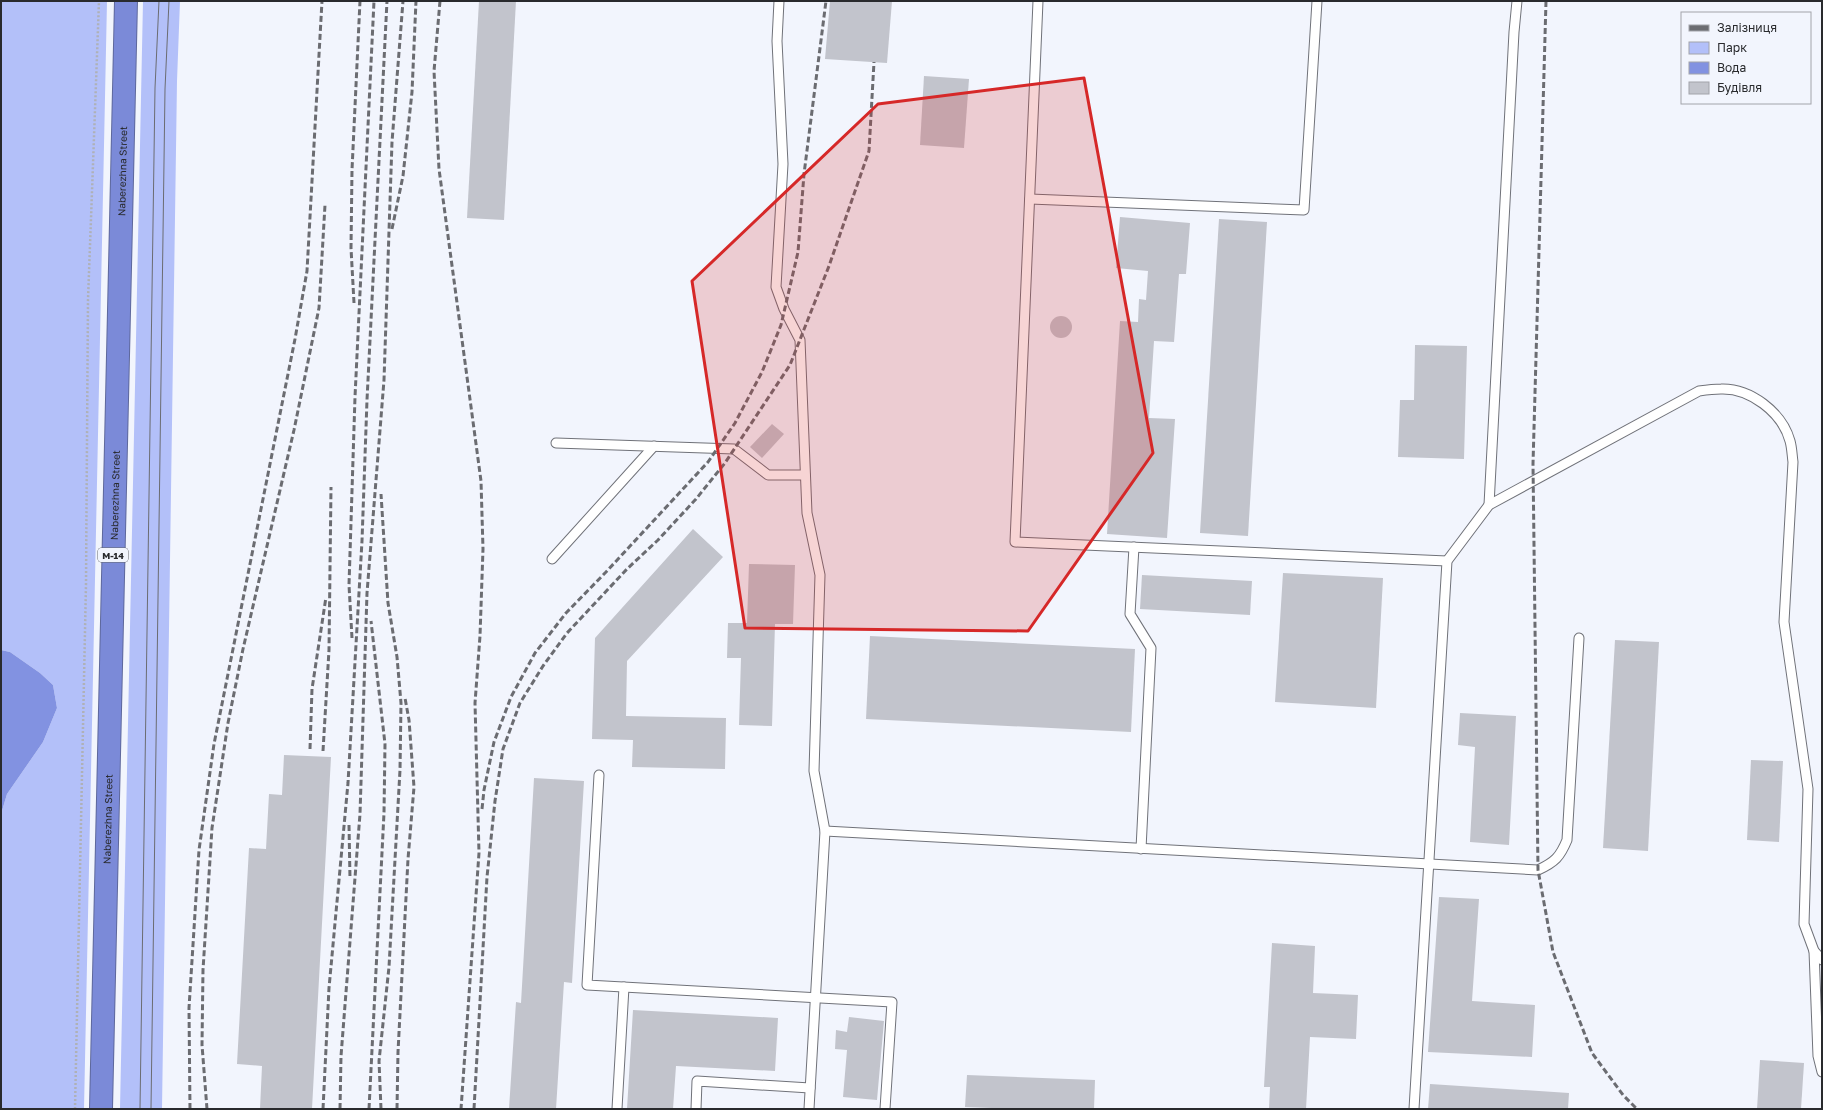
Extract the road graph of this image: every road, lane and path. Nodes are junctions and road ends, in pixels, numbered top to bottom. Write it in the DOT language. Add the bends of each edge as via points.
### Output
graph roads {
  1 [pos="100,1"];
  2 [pos="126,1"];
  3 [pos="779,1"];
  4 [pos="1038,1"];
  5 [pos="1317,1"];
  6 [pos="1518,1"];
  7 [pos="1030,199"];
  8 [pos="556,443"];
  9 [pos="654,446"];
  10 [pos="805,475"];
  11 [pos="1489,506"];
  12 [pos="1134,547"];
  13 [pos="552,559"];
  14 [pos="1447,561"];
  15 [pos="1579,638"];
  16 [pos="599,775"];
  17 [pos="825,831"];
  18 [pos="1141,849"];
  19 [pos="1429,865"];
  20 [pos="1814,951"];
  21 [pos="1822,960"];
  22 [pos="624,987"];
  23 [pos="815,998"];
  24 [pos="1822,1072"];
  25 [pos="810,1088"];
  26 [pos="75,1109"];
  27 [pos="101,1109"];
  28 [pos="617,1109"];
  29 [pos="696,1109"];
  30 [pos="809,1109"];
  31 [pos="885,1109"];
  32 [pos="1414,1109"];
  1 -- 26 [label="path" via="88,300 86,584"];
  2 -- 27 [label="highway, Naberezhna Street / М-14"];
  3 -- 10 [label="lane" via="777,41 783,164 776,287 800,340"];
  4 -- 7 [label="lane"];
  5 -- 7 [label="lane" via="1304,210"];
  6 -- 11 [label="lane" via="1514,32"];
  7 -- 12 [label="lane" via="1015,542"];
  8 -- 9 [label="lane"];
  9 -- 10 [label="lane" via="734,449 768,475"];
  9 -- 13 [label="lane"];
  10 -- 17 [label="lane" via="806,513 820,575 814,771"];
  11 -- 14 [label="lane"];
  11 -- 20 [label="lane" via="1700,391 1722,388 1744,393 1764,403 1780,420 1790,440 1793,462 1784,622 1808,789 1804,924"];
  12 -- 14 [label="lane"];
  12 -- 18 [label="lane" via="1130,614 1151,648"];
  14 -- 19 [label="lane"];
  15 -- 19 [label="lane" via="1567,840 1562,854 1551,864 1538,870"];
  16 -- 22 [label="lane" via="587,985"];
  17 -- 18 [label="lane"];
  17 -- 23 [label="lane"];
  18 -- 19 [label="lane"];
  19 -- 32 [label="lane"];
  20 -- 21 [label="lane"];
  20 -- 24 [label="lane" via="1818,1056"];
  22 -- 23 [label="lane"];
  22 -- 28 [label="lane"];
  23 -- 25 [label="lane"];
  23 -- 31 [label="lane" via="892,1002"];
  25 -- 29 [label="lane" via="697,1081"];
  25 -- 30 [label="lane"];
}
